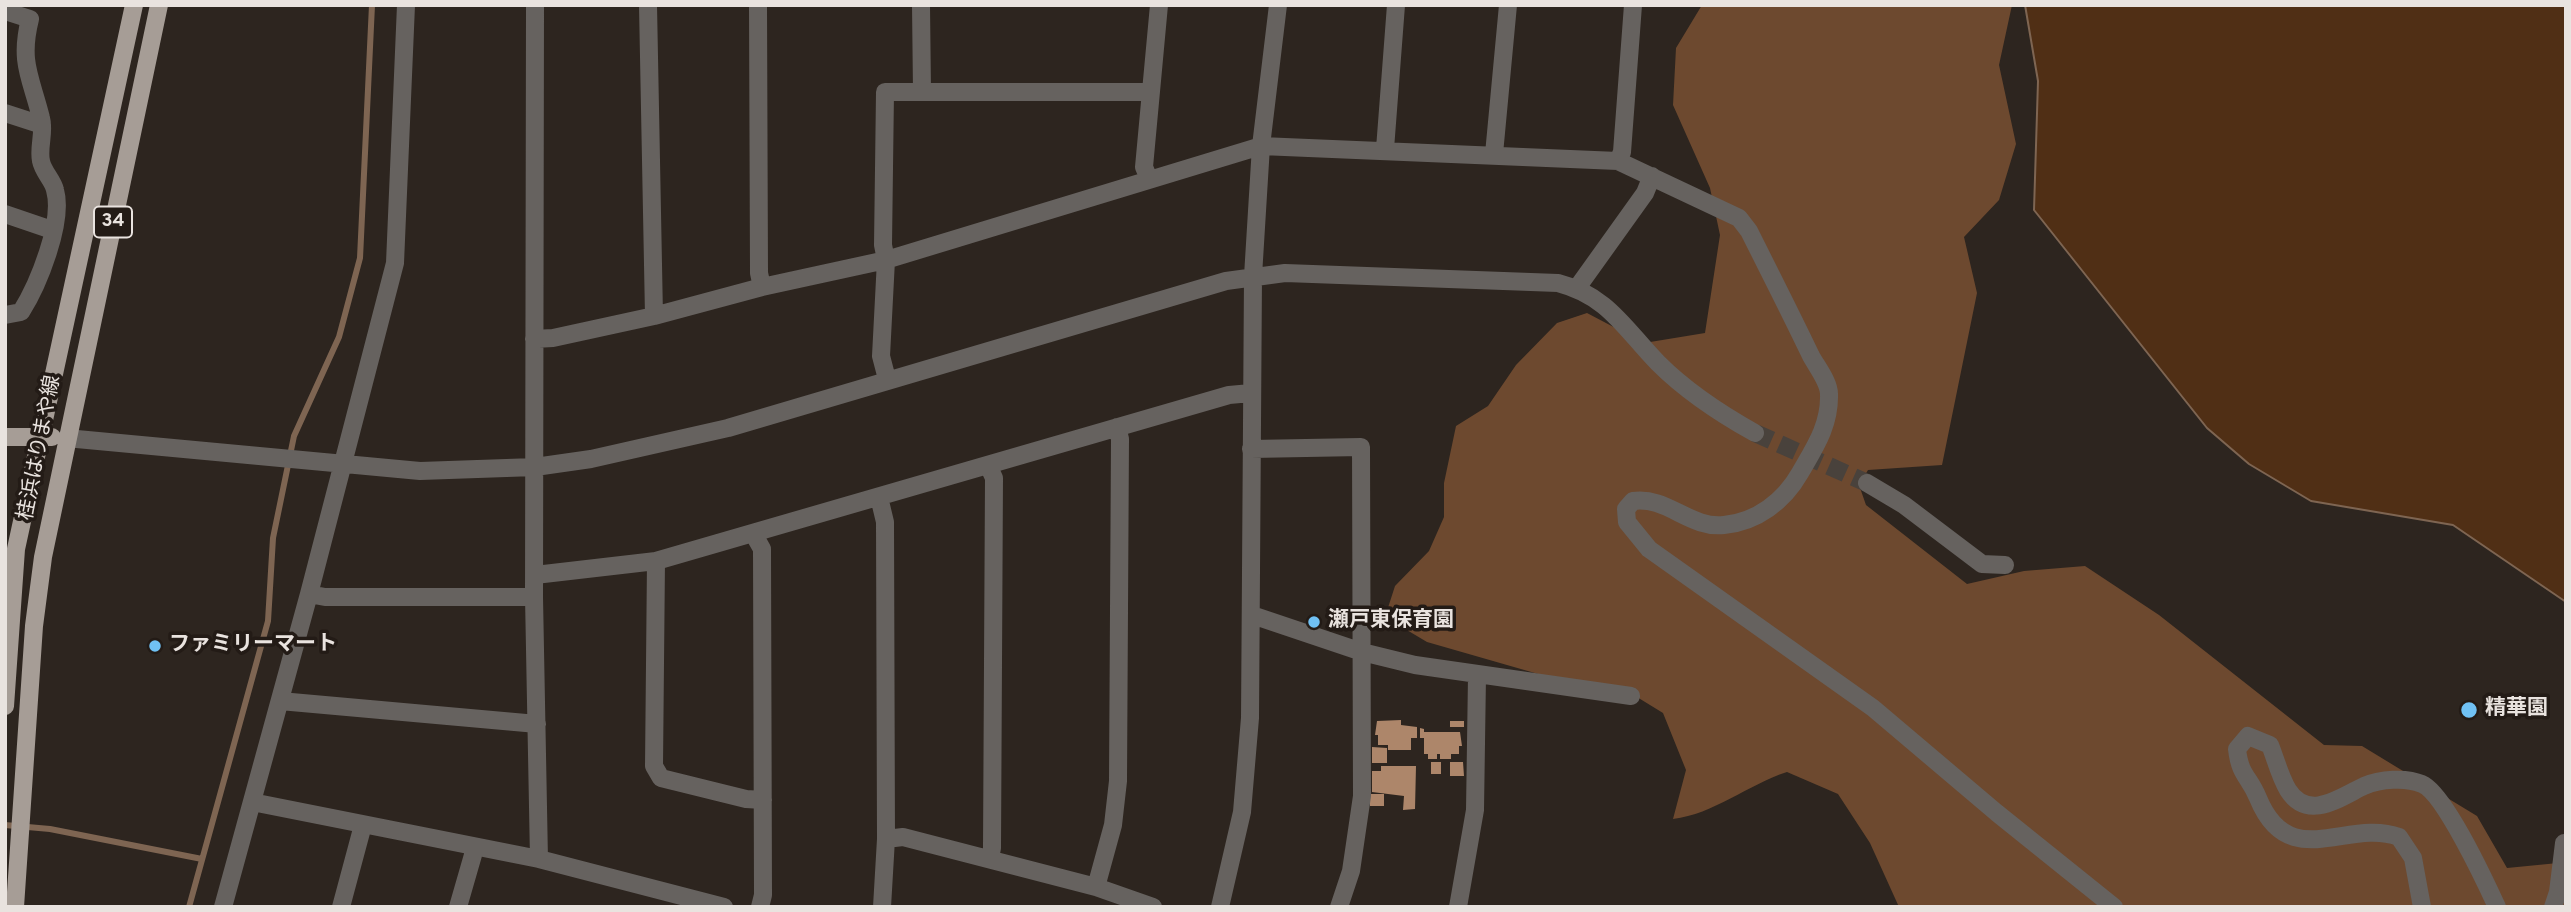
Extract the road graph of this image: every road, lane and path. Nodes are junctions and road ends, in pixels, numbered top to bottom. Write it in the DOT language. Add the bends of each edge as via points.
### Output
graph roads {
  1 [pos="134,5"];
  2 [pos="159,5"];
  3 [pos="406,5"];
  4 [pos="535,5"];
  5 [pos="648,5"];
  6 [pos="758,5"];
  7 [pos="921,5"];
  8 [pos="1159,5"];
  9 [pos="1278,5"];
  10 [pos="1396,5"];
  11 [pos="1508,5"];
  12 [pos="1633,5"];
  13 [pos="5,11"];
  14 [pos="922,92"];
  15 [pos="1151,92"];
  16 [pos="5,113"];
  17 [pos="43,125"];
  18 [pos="1261,146"];
  19 [pos="1385,149"];
  20 [pos="1494,154"];
  21 [pos="1618,161"];
  22 [pos="1652,176"];
  23 [pos="1149,179"];
  24 [pos="5,214"];
  25 [pos="52,230"];
  26 [pos="886,260"];
  27 [pos="1253,276"];
  28 [pos="762,287"];
  29 [pos="1577,288"];
  30 [pos="5,315"];
  31 [pos="654,316"];
  32 [pos="534,338"];
  33 [pos="887,379"];
  34 [pos="1251,393"];
  35 [pos="1117,427"];
  36 [pos="1755,433"];
  37 [pos="5,437"];
  38 [pos="41,437"];
  39 [pos="66,438"];
  40 [pos="1251,449"];
  41 [pos="342,465"];
  42 [pos="988,465"];
  43 [pos="535,467"];
  44 [pos="1867,483"];
  45 [pos="879,497"];
  46 [pos="754,533"];
  47 [pos="656,561"];
  48 [pos="2005,565"];
  49 [pos="535,575"];
  50 [pos="309,594"];
  51 [pos="534,597"];
  52 [pos="1252,615"];
  53 [pos="1362,652"];
  54 [pos="1477,676"];
  55 [pos="1632,696"];
  56 [pos="280,701"];
  57 [pos="5,706"];
  58 [pos="537,724"];
  59 [pos="763,800"];
  60 [pos="252,802"];
  61 [pos="363,825"];
  62 [pos="886,839"];
  63 [pos="2564,842"];
  64 [pos="475,848"];
  65 [pos="539,859"];
  66 [pos="989,859"];
  67 [pos="1096,887"];
  68 [pos="16,906"];
  69 [pos="223,907"];
  70 [pos="341,907"];
  71 [pos="458,907"];
  72 [pos="724,907"];
  73 [pos="760,907"];
  74 [pos="882,907"];
  75 [pos="1153,907"];
  76 [pos="1220,907"];
  77 [pos="1339,907"];
  78 [pos="1458,907"];
  79 [pos="2115,907"];
  80 [pos="2422,907"];
  81 [pos="2497,907"];
  82 [pos="2553,907"];
  1 -- 38 [label="main road, 桂浜はりまや線 / 34"];
  2 -- 39 [label="main road, 桂浜はりまや線 / 34"];
  3 -- 41 [label="street" via="395,263"];
  4 -- 32 [label="street"];
  5 -- 31 [label="street"];
  6 -- 28 [label="street"];
  7 -- 14 [label="street"];
  8 -- 15 [label="street"];
  9 -- 18 [label="street"];
  10 -- 19 [label="street"];
  11 -- 20 [label="street"];
  12 -- 21 [label="street"];
  13 -- 17 [label="street" via="30,19 23,46"];
  14 -- 15 [label="street"];
  14 -- 26 [label="street" via="885,92"];
  15 -- 23 [label="street" via="1144,167"];
  16 -- 17 [label="street"];
  17 -- 25 [label="street" via="41,161 55,190"];
  18 -- 19 [label="street"];
  18 -- 23 [label="street"];
  18 -- 27 [label="street"];
  19 -- 20 [label="street"];
  20 -- 21 [label="street"];
  21 -- 22 [label="street"];
  22 -- 29 [label="street" via="1645,193"];
  22 -- 79 [label="street" via="1739,218 1829,391 1826,427 1788,494 1768,509 1722,526 1701,524 1657,502 1642,500 1633,501 1626,509 1627,522 1650,550 1873,708"];
  23 -- 26 [label="street"];
  24 -- 25 [label="street"];
  25 -- 30 [label="street" via="37,286 21,312"];
  26 -- 28 [label="street"];
  26 -- 33 [label="street" via="881,356"];
  27 -- 29 [label="street" via="1284,273 1558,283"];
  27 -- 33 [label="street"];
  27 -- 34 [label="street"];
  28 -- 31 [label="street"];
  29 -- 36 [label="street" via="1609,307 1658,363 1705,405"];
  31 -- 32 [label="street" via="554,338"];
  32 -- 43 [label="street"];
  33 -- 43 [label="street" via="728,428"];
  34 -- 35 [label="street"];
  34 -- 40 [label="street"];
  35 -- 42 [label="street"];
  35 -- 67 [label="street" via="1121,439 1118,781 1113,825"];
  37 -- 38 [label="main road"];
  38 -- 39 [label="main road"];
  38 -- 57 [label="main road, 桂浜はりまや線 / 34" via="16,550"];
  39 -- 41 [label="street"];
  39 -- 68 [label="main road, 桂浜はりまや線 / 34" via="34,626"];
  40 -- 52 [label="street"];
  40 -- 53 [label="street" via="1361,447"];
  41 -- 43 [label="street" via="420,471"];
  41 -- 50 [label="street"];
  42 -- 45 [label="street"];
  42 -- 66 [label="street" via="994,478"];
  43 -- 49 [label="street"];
  44 -- 48 [label="street" via="1982,564"];
  45 -- 46 [label="street"];
  45 -- 62 [label="street" via="885,522"];
  46 -- 47 [label="street"];
  46 -- 59 [label="street" via="762,550"];
  47 -- 49 [label="street"];
  47 -- 59 [label="street" via="654,766 662,778"];
  49 -- 51 [label="street"];
  50 -- 51 [label="street"];
  50 -- 56 [label="street"];
  51 -- 58 [label="street"];
  52 -- 53 [label="street"];
  52 -- 76 [label="street" via="1242,811"];
  53 -- 54 [label="street"];
  53 -- 77 [label="street" via="1362,796 1351,871"];
  54 -- 55 [label="street"];
  54 -- 78 [label="street" via="1475,810"];
  56 -- 58 [label="street"];
  56 -- 60 [label="street"];
  58 -- 65 [label="street"];
  59 -- 73 [label="street"];
  60 -- 61 [label="street"];
  60 -- 69 [label="street"];
  61 -- 64 [label="street"];
  61 -- 70 [label="street"];
  62 -- 66 [label="street" via="903,836"];
  62 -- 74 [label="street"];
  63 -- 82 [label="street"];
  64 -- 65 [label="street"];
  64 -- 71 [label="street"];
  65 -- 72 [label="street"];
  66 -- 67 [label="street"];
  67 -- 75 [label="street"];
  80 -- 81 [label="street" via="2413,858 2399,837 2380,832 2305,840 2286,833 2269,819 2239,769 2237,749 2248,736 2270,745 2288,791 2306,804 2329,804 2381,782 2424,784 2444,808"];
}
